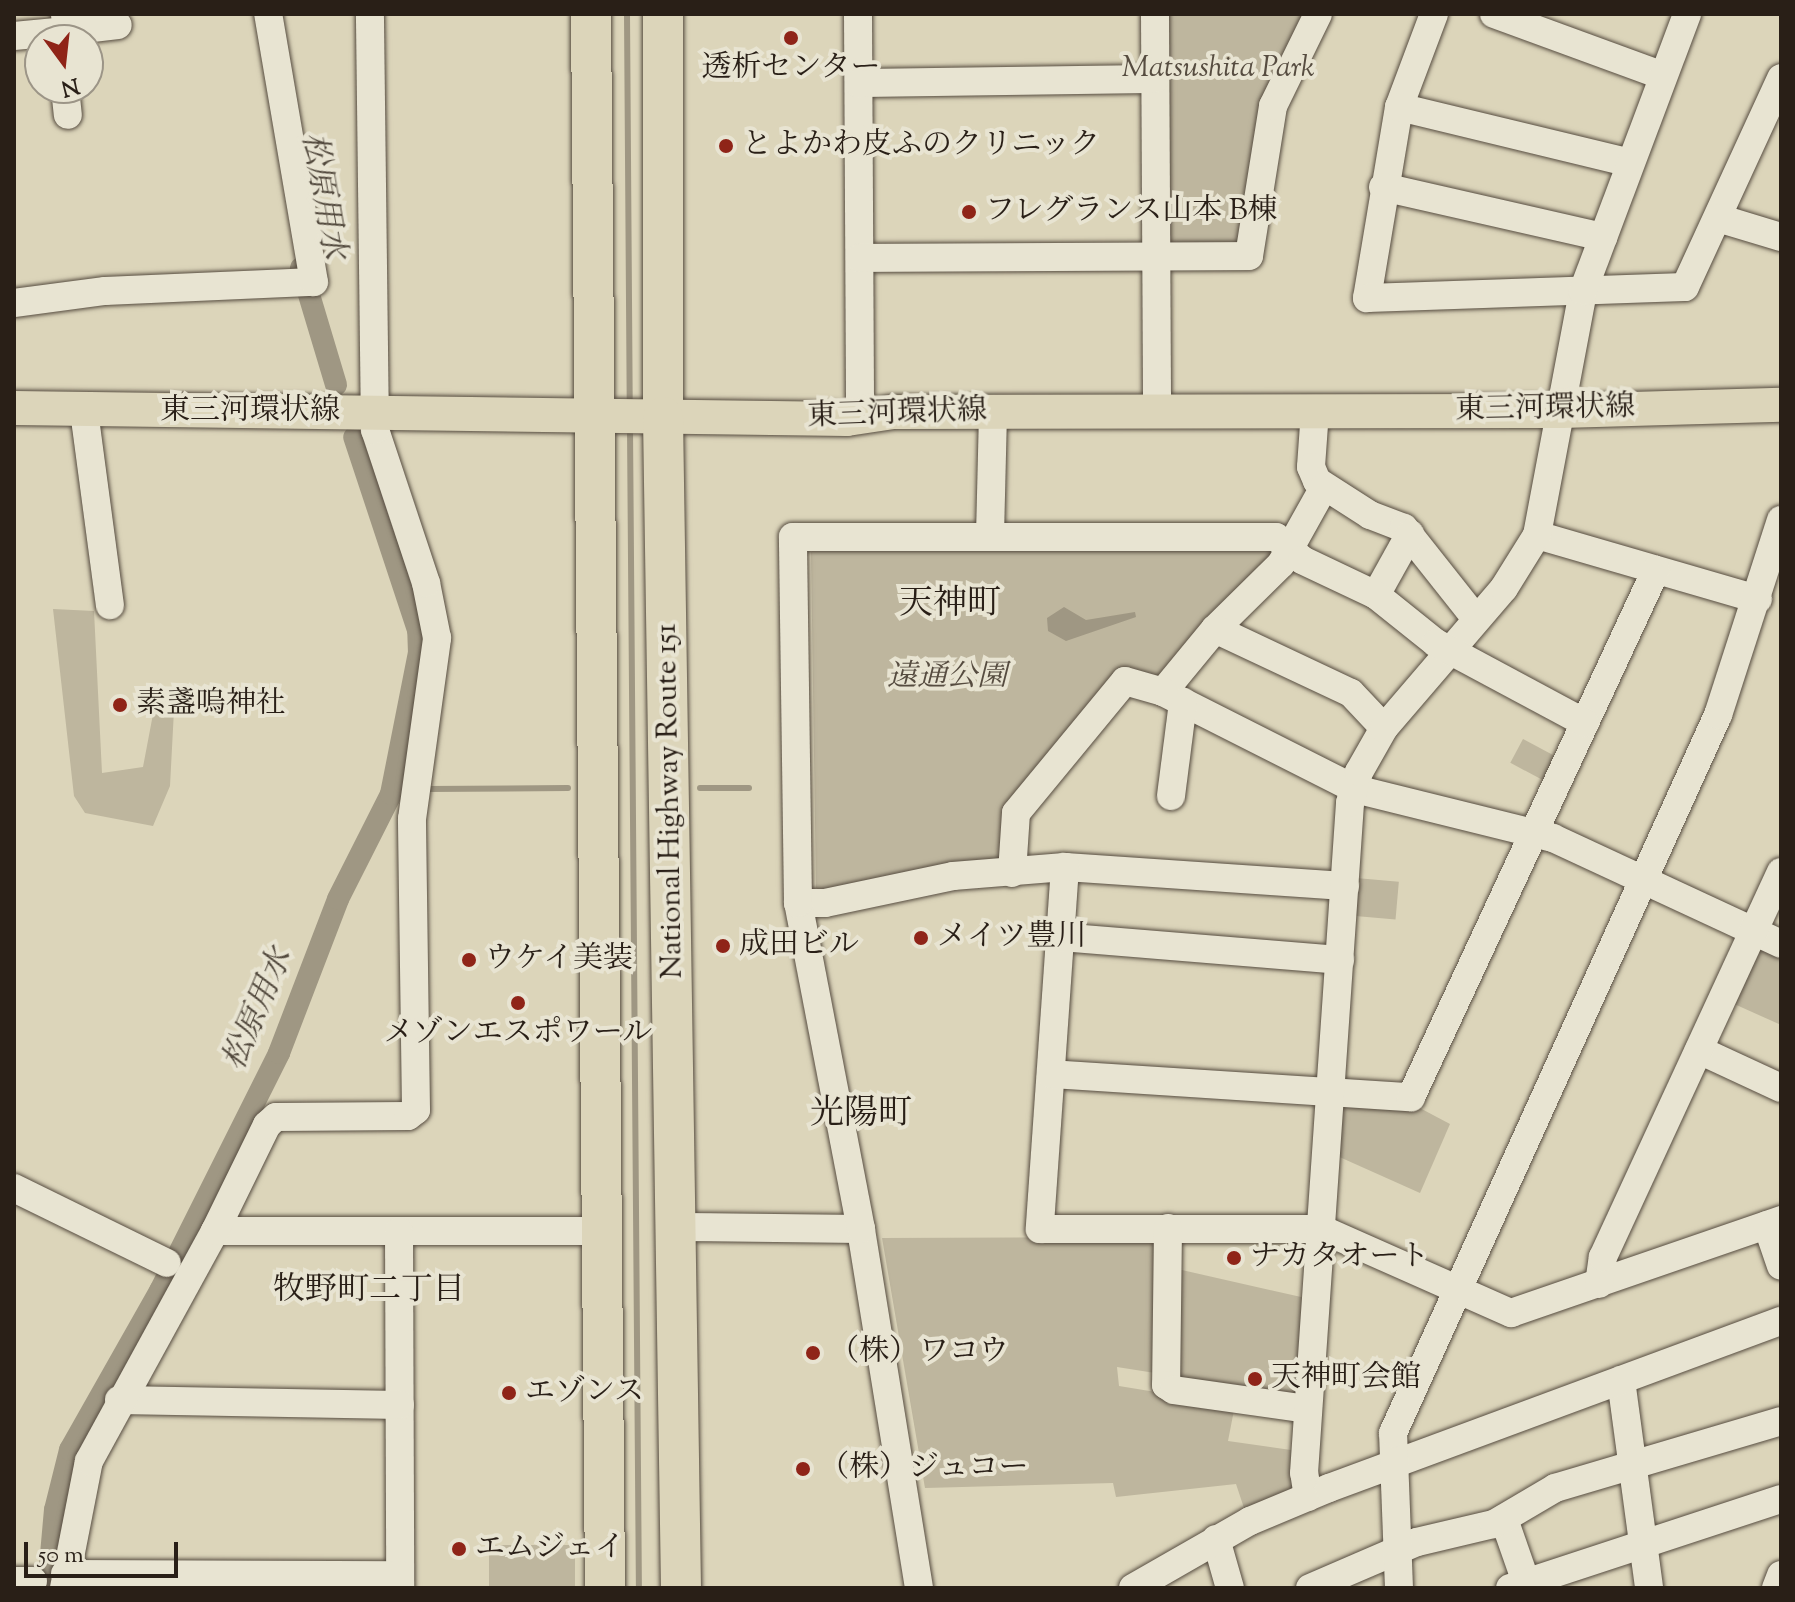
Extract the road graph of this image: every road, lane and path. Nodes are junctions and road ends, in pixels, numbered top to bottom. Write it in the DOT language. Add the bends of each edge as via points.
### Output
graph roads {
  1 [pos="268,14"];
  2 [pos="370,14"];
  3 [pos="591,14"];
  4 [pos="663,14"];
  5 [pos="858,14"];
  6 [pos="1155,14"];
  7 [pos="1318,14"];
  8 [pos="1434,14"];
  9 [pos="1494,14"];
  10 [pos="1687,14"];
  11 [pos="118,25"];
  12 [pos="104,26"];
  13 [pos="1663,76"];
  14 [pos="1781,78"];
  15 [pos="1154,79"];
  16 [pos="859,83"];
  17 [pos="1399,107"];
  18 [pos="1630,163"];
  19 [pos="1383,187"];
  20 [pos="1718,218"];
  21 [pos="1603,237"];
  22 [pos="1781,237"];
  23 [pos="1157,257"];
  24 [pos="860,258"];
  25 [pos="1583,291"];
  26 [pos="14,303"];
  27 [pos="1781,405"];
  28 [pos="14,408"];
  29 [pos="1157,410"];
  30 [pos="84,411"];
  31 [pos="993,411"];
  32 [pos="1315,411"];
  33 [pos="1561,411"];
  34 [pos="373,413"];
  35 [pos="860,415"];
  36 [pos="629,416"];
  37 [pos="1324,487"];
  38 [pos="1781,520"];
  39 [pos="1410,534"];
  40 [pos="1537,535"];
  41 [pos="990,536"];
  42 [pos="1287,548"];
  43 [pos="1656,570"];
  44 [pos="1376,595"];
  45 [pos="1758,599"];
  46 [pos="110,605"];
  47 [pos="1476,619"];
  48 [pos="1215,629"];
  49 [pos="1453,651"];
  50 [pos="1173,697"];
  51 [pos="1585,723"];
  52 [pos="1384,728"];
  53 [pos="1355,789"];
  54 [pos="1171,796"];
  55 [pos="1535,832"];
  56 [pos="1065,867"];
  57 [pos="1781,872"];
  58 [pos="1012,873"];
  59 [pos="1646,881"];
  60 [pos="1345,886"];
  61 [pos="798,903"];
  62 [pos="1754,931"];
  63 [pos="1060,937"];
  64 [pos="1781,944"];
  65 [pos="1340,960"];
  66 [pos="1699,1050"];
  67 [pos="1051,1074"];
  68 [pos="1781,1088"];
  69 [pos="1329,1093"];
  70 [pos="14,1188"];
  71 [pos="1774,1222"];
  72 [pos="678,1227"];
  73 [pos="1168,1228"];
  74 [pos="861,1229"];
  75 [pos="1321,1229"];
  76 [pos="215,1231"];
  77 [pos="399,1231"];
  78 [pos="604,1231"];
  79 [pos="1781,1266"];
  80 [pos="179,1271"];
  81 [pos="1599,1284"];
  82 [pos="1457,1291"];
  83 [pos="1781,1321"];
  84 [pos="1621,1380"];
  85 [pos="119,1400"];
  86 [pos="400,1405"];
  87 [pos="1308,1409"];
  88 [pos="1781,1421"];
  89 [pos="1634,1464"];
  90 [pos="1391,1466"];
  91 [pos="1308,1497"];
  92 [pos="1781,1499"];
  93 [pos="1504,1519"];
  94 [pos="1216,1539"];
  95 [pos="1644,1545"];
  96 [pos="1396,1551"];
  97 [pos="1781,1575"];
  98 [pos="254,1580"];
  99 [pos="64,1581"];
  100 [pos="400,1582"];
  101 [pos="1518,1585"];
  102 [pos="605,1588"];
  103 [pos="681,1588"];
  104 [pos="919,1588"];
  105 [pos="1133,1588"];
  106 [pos="1230,1588"];
  107 [pos="1310,1588"];
  108 [pos="1399,1588"];
  109 [pos="1649,1588"];
  110 [pos="1776,1588"];
  1 -- 26 [label="street" via="303,284 105,291"];
  2 -- 34 [label="street"];
  3 -- 36 [label="highway, National Highway Route 151"];
  4 -- 36 [label="highway, National Highway Route 151"];
  5 -- 16 [label="street"];
  6 -- 15 [label="street"];
  7 -- 23 [label="street" via="1273,106 1249,256"];
  8 -- 17 [label="street"];
  9 -- 13 [label="street"];
  10 -- 13 [label="street"];
  11 -- 12 [label="street"];
  13 -- 18 [label="street"];
  14 -- 20 [label="street"];
  15 -- 16 [label="street"];
  15 -- 23 [label="street"];
  16 -- 24 [label="street"];
  17 -- 18 [label="street"];
  17 -- 19 [label="street"];
  18 -- 21 [label="street"];
  19 -- 21 [label="street"];
  19 -- 25 [label="street" via="1367,298"];
  20 -- 22 [label="street"];
  20 -- 25 [label="street" via="1685,287"];
  21 -- 25 [label="street"];
  23 -- 24 [label="street"];
  23 -- 29 [label="street"];
  24 -- 35 [label="street"];
  25 -- 33 [label="street"];
  27 -- 33 [label="main road, 東三河環状線"];
  28 -- 30 [label="main road, 東三河環状線"];
  29 -- 31 [label="main road, 東三河環状線"];
  29 -- 32 [label="main road, 東三河環状線"];
  30 -- 34 [label="main road, 東三河環状線"];
  30 -- 46 [label="street"];
  31 -- 35 [label="main road, 東三河環状線"];
  31 -- 41 [label="street"];
  32 -- 33 [label="main road, 東三河環状線"];
  32 -- 37 [label="street" via="1311,467"];
  33 -- 40 [label="street"];
  34 -- 36 [label="main road, 東三河環状線"];
  34 -- 76 [label="street" via="377,445 426,583 437,638 412,819 416,1110 408,1116 270,1120"];
  35 -- 36 [label="main road, 東三河環状線"];
  36 -- 72 [label="highway, National Highway Route 151"];
  36 -- 78 [label="highway, National Highway Route 151"];
  37 -- 39 [label="street"];
  37 -- 42 [label="street"];
  38 -- 45 [label="street"];
  39 -- 44 [label="street"];
  39 -- 47 [label="street"];
  40 -- 43 [label="street"];
  40 -- 47 [label="street" via="1504,588"];
  41 -- 42 [label="street" via="1276,537"];
  41 -- 61 [label="street" via="793,537"];
  42 -- 44 [label="street"];
  42 -- 48 [label="street" via="1281,564"];
  43 -- 45 [label="street"];
  43 -- 51 [label="street"];
  44 -- 49 [label="street"];
  45 -- 59 [label="street" via="1718,715"];
  47 -- 49 [label="street"];
  48 -- 50 [label="street"];
  48 -- 52 [label="street" via="1351,693"];
  49 -- 51 [label="street"];
  49 -- 52 [label="street"];
  50 -- 53 [label="street"];
  50 -- 54 [label="street"];
  50 -- 58 [label="street" via="1125,681 1016,813"];
  51 -- 55 [label="street"];
  52 -- 53 [label="street"];
  53 -- 55 [label="street"];
  53 -- 60 [label="street"];
  55 -- 59 [label="street"];
  55 -- 69 [label="street" via="1411,1097"];
  56 -- 58 [label="street"];
  56 -- 60 [label="street"];
  56 -- 63 [label="street"];
  57 -- 62 [label="street"];
  58 -- 61 [label="street" via="953,876 825,903"];
  59 -- 62 [label="street"];
  59 -- 82 [label="street"];
  60 -- 65 [label="street"];
  61 -- 74 [label="street"];
  62 -- 64 [label="street"];
  62 -- 66 [label="street"];
  63 -- 65 [label="street"];
  63 -- 67 [label="street"];
  65 -- 69 [label="street"];
  66 -- 68 [label="street"];
  66 -- 81 [label="street" via="1603,1257"];
  67 -- 69 [label="street"];
  67 -- 73 [label="street" via="1040,1229"];
  69 -- 75 [label="street"];
  70 -- 80 [label="street"];
  71 -- 79 [label="street"];
  71 -- 81 [label="street"];
  72 -- 74 [label="street"];
  72 -- 103 [label="highway, National Highway Route 151"];
  73 -- 75 [label="street"];
  73 -- 87 [label="street" via="1166,1385"];
  74 -- 104 [label="street"];
  75 -- 82 [label="street"];
  75 -- 87 [label="street"];
  76 -- 77 [label="street"];
  76 -- 80 [label="street"];
  77 -- 78 [label="street"];
  77 -- 86 [label="street"];
  78 -- 102 [label="highway, National Highway Route 151"];
  80 -- 85 [label="street"];
  81 -- 82 [label="street" via="1522,1313"];
  82 -- 90 [label="street" via="1393,1433"];
  83 -- 84 [label="street"];
  84 -- 89 [label="street"];
  84 -- 90 [label="street"];
  85 -- 86 [label="street"];
  85 -- 99 [label="street" via="89,1461"];
  86 -- 100 [label="street"];
  87 -- 91 [label="street"];
  88 -- 89 [label="street"];
  89 -- 93 [label="street" via="1555,1488"];
  89 -- 95 [label="street"];
  90 -- 91 [label="street"];
  90 -- 96 [label="street"];
  91 -- 94 [label="street"];
  92 -- 95 [label="street"];
  93 -- 96 [label="street"];
  93 -- 101 [label="street"];
  94 -- 105 [label="street"];
  94 -- 106 [label="street"];
  95 -- 101 [label="street"];
  95 -- 109 [label="street"];
  96 -- 107 [label="street"];
  96 -- 108 [label="street"];
  97 -- 110 [label="street"];
  98 -- 99 [label="street"];
  98 -- 100 [label="street"];
}
